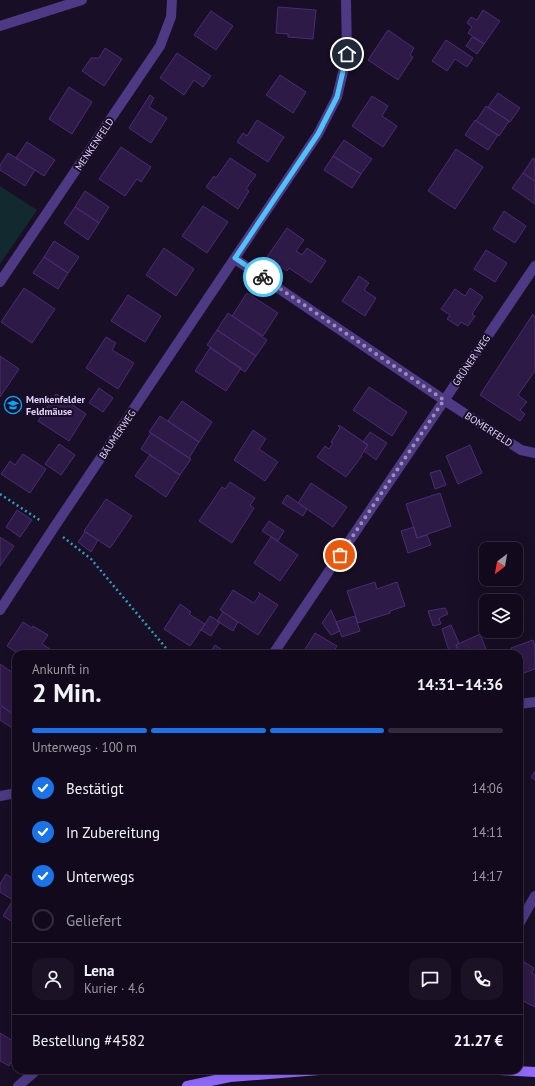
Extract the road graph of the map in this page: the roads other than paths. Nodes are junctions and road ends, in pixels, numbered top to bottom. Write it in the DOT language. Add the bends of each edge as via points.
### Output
graph roads {
  1 [pos="82,0"];
  2 [pos="172,0"];
  3 [pos="346,0"];
  4 [pos="0,26"];
  5 [pos="235,258"];
  6 [pos="535,266"];
  7 [pos="0,282"];
  8 [pos="444,400"];
  9 [pos="535,453"];
  10 [pos="0,610"];
  11 [pos="276,650"];
  12 [pos="535,702"];
  13 [pos="523,704"];
  14 [pos="12,794"];
  15 [pos="0,796"];
  16 [pos="535,896"];
  17 [pos="523,917"];
  18 [pos="523,1071"];
  19 [pos="535,1072"];
  20 [pos="32,1074"];
  21 [pos="268,1074"];
  22 [pos="18,1086"];
  23 [pos="187,1086"];
  1 -- 4 [label="street"];
  2 -- 7 [label="street, MENKENFELD" via="171,17 160,46"];
  3 -- 5 [label="street, BÄUMERWEG" via="347,54 337,97 318,134"];
  5 -- 8 [label="street"];
  5 -- 10 [label="street, BÄUMERWEG"];
  6 -- 8 [label="street, GRÜNER WEG"];
  8 -- 9 [label="street, BOMERFELD" via="522,450"];
  8 -- 11 [label="street, GRÜNER WEG"];
  12 -- 13 [label="street"];
  14 -- 15 [label="street"];
  16 -- 17 [label="street"];
  18 -- 19 [label="main road"];
  20 -- 22 [label="street"];
  21 -- 23 [label="main road" via="230,1077"];
}
